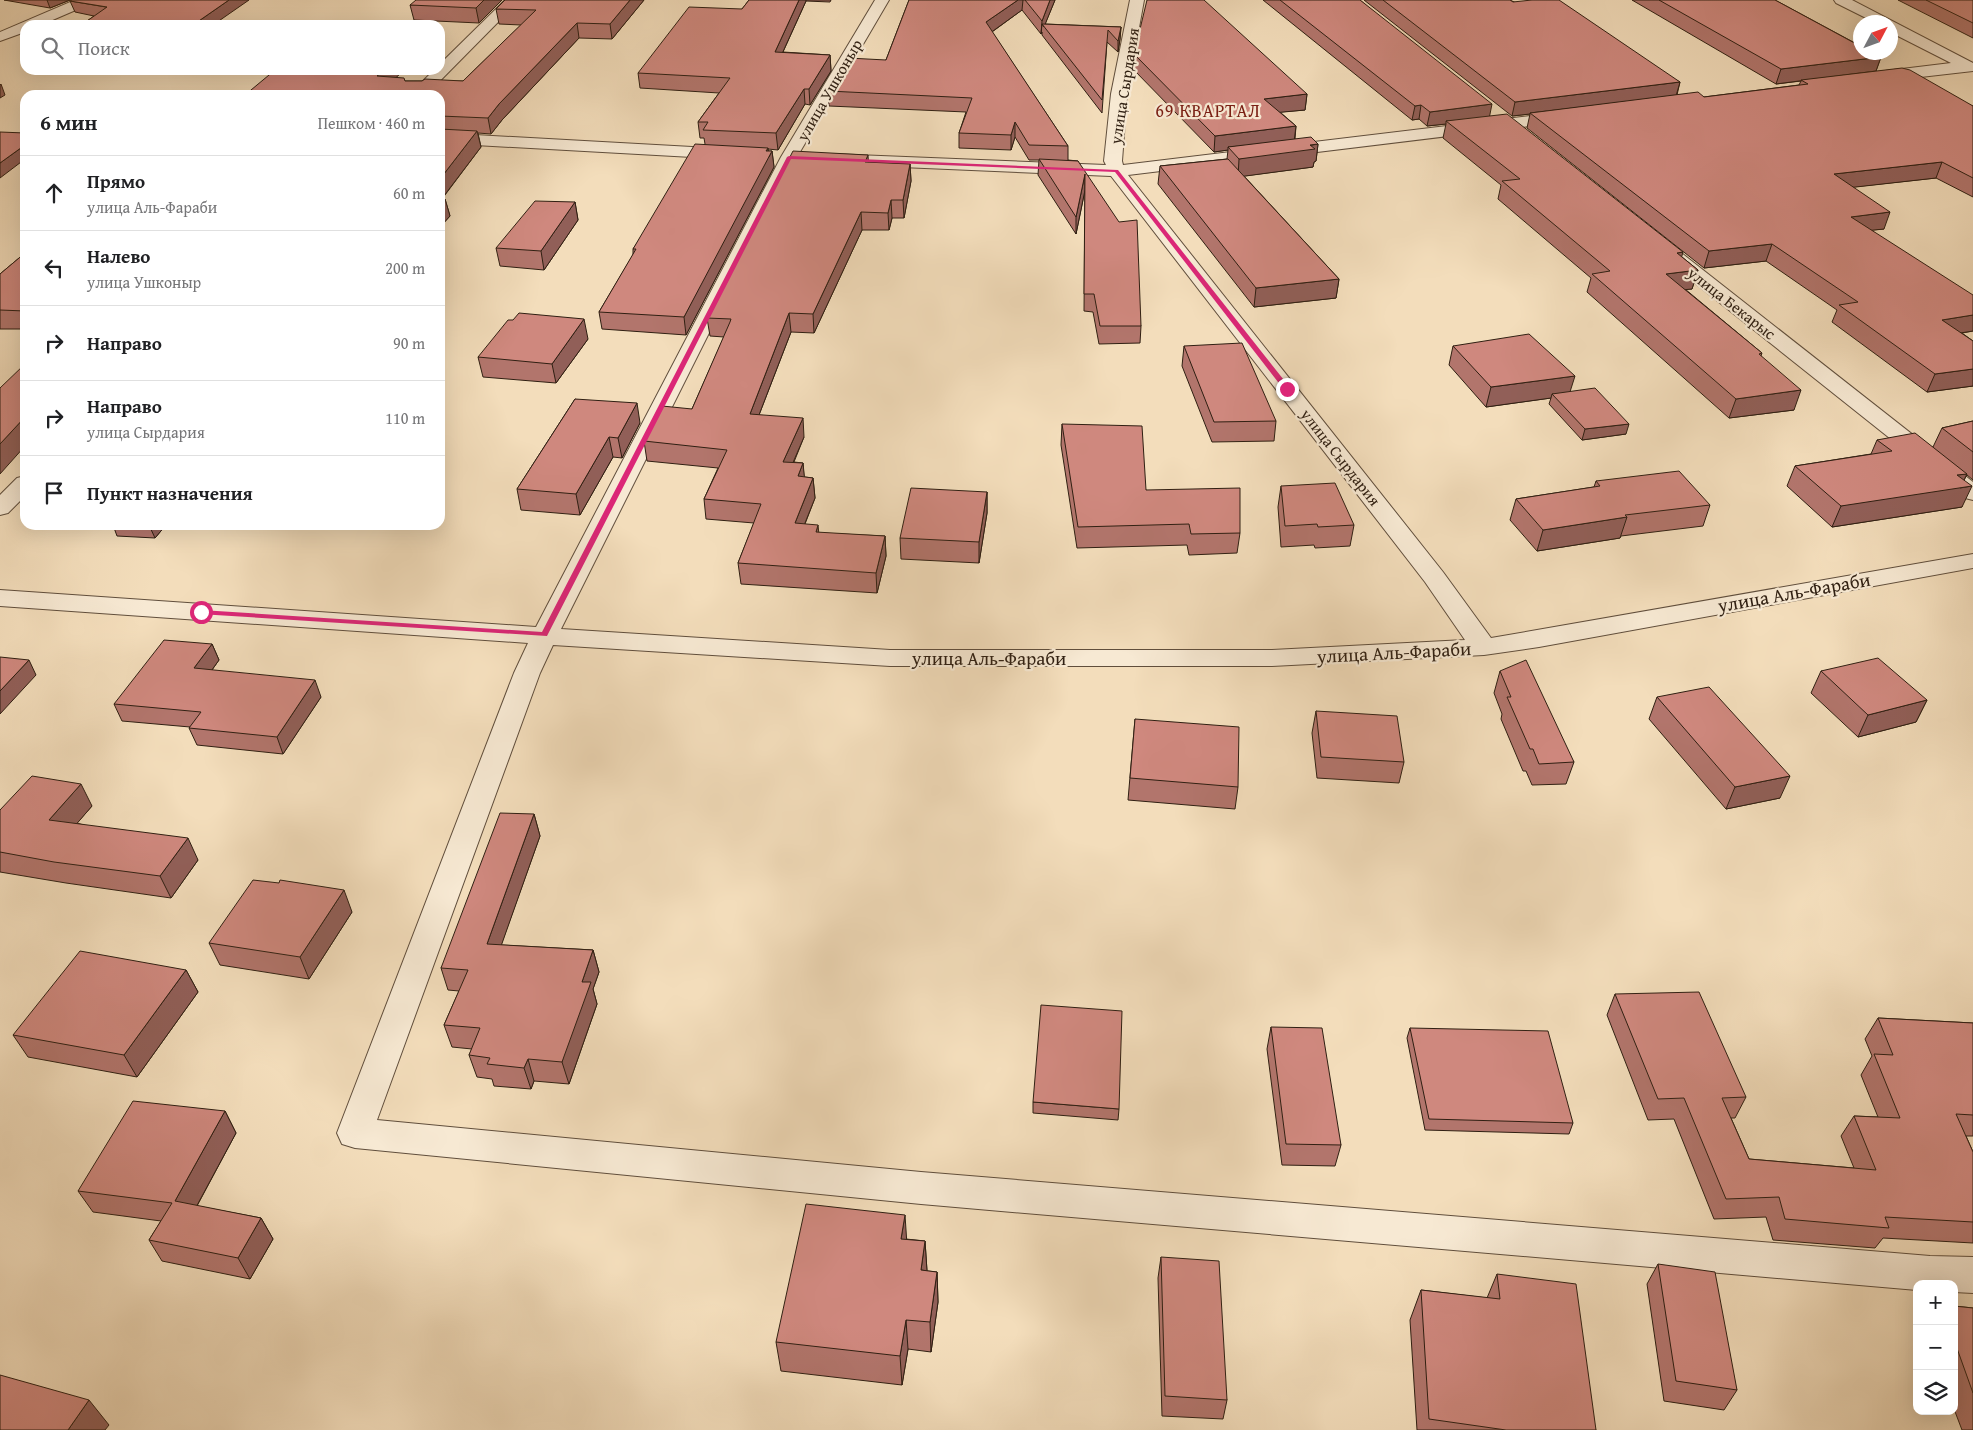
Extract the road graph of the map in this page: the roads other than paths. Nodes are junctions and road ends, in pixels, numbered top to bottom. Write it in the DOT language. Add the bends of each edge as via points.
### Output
graph roads {
  1 [pos="87,0"];
  2 [pos="514,0"];
  3 [pos="882,0"];
  4 [pos="1137,0"];
  5 [pos="1841,0"];
  6 [pos="1870,15"];
  7 [pos="41,20"];
  8 [pos="20,29"];
  9 [pos="1898,30"];
  10 [pos="0,38"];
  11 [pos="1970,67"];
  12 [pos="445,68"];
  13 [pos="437,75"];
  14 [pos="1861,79"];
  15 [pos="422,90"];
  16 [pos="1483,106"];
  17 [pos="1575,116"];
  18 [pos="1506,124"];
  19 [pos="1522,137"];
  20 [pos="445,138"];
  21 [pos="739,154"];
  22 [pos="769,156"];
  23 [pos="789,157"];
  24 [pos="1116,171"];
  25 [pos="1654,241"];
  26 [pos="20,488"];
  27 [pos="1973,493"];
  28 [pos="0,508"];
  29 [pos="1973,561"];
  30 [pos="0,598"];
  31 [pos="545,635"];
  32 [pos="1484,647"];
  33 [pos="1973,1276"];
  1 -- 7 [label="street"];
  2 -- 12 [label="street"];
  3 -- 23 [label="street, улица Ушконыр"];
  4 -- 24 [label="street, улица Сырдария" via="1119,94 1113,161"];
  5 -- 6 [label="street"];
  8 -- 10 [label="street"];
  9 -- 11 [label="street"];
  11 -- 14 [label="street"];
  13 -- 15 [label="street"];
  16 -- 18 [label="street"];
  17 -- 18 [label="street"];
  18 -- 19 [label="street"];
  18 -- 24 [label="street"];
  20 -- 21 [label="street"];
  22 -- 23 [label="street"];
  23 -- 24 [label="street"];
  23 -- 31 [label="street, улица Ушконыр"];
  24 -- 32 [label="street, улица Сырдария" via="1434,576"];
  25 -- 27 [label="street, улица Бекарыс"];
  26 -- 28 [label="street"];
  29 -- 32 [label="street, улица Аль-Фараби"];
  30 -- 31 [label="street, улица Аль-Фараби"];
  31 -- 32 [label="street, улица Аль-Фараби" via="890,658 1272,658"];
  31 -- 33 [label="street, улица Ушконыр" via="524,682 355,1133 931,1189"];
}
